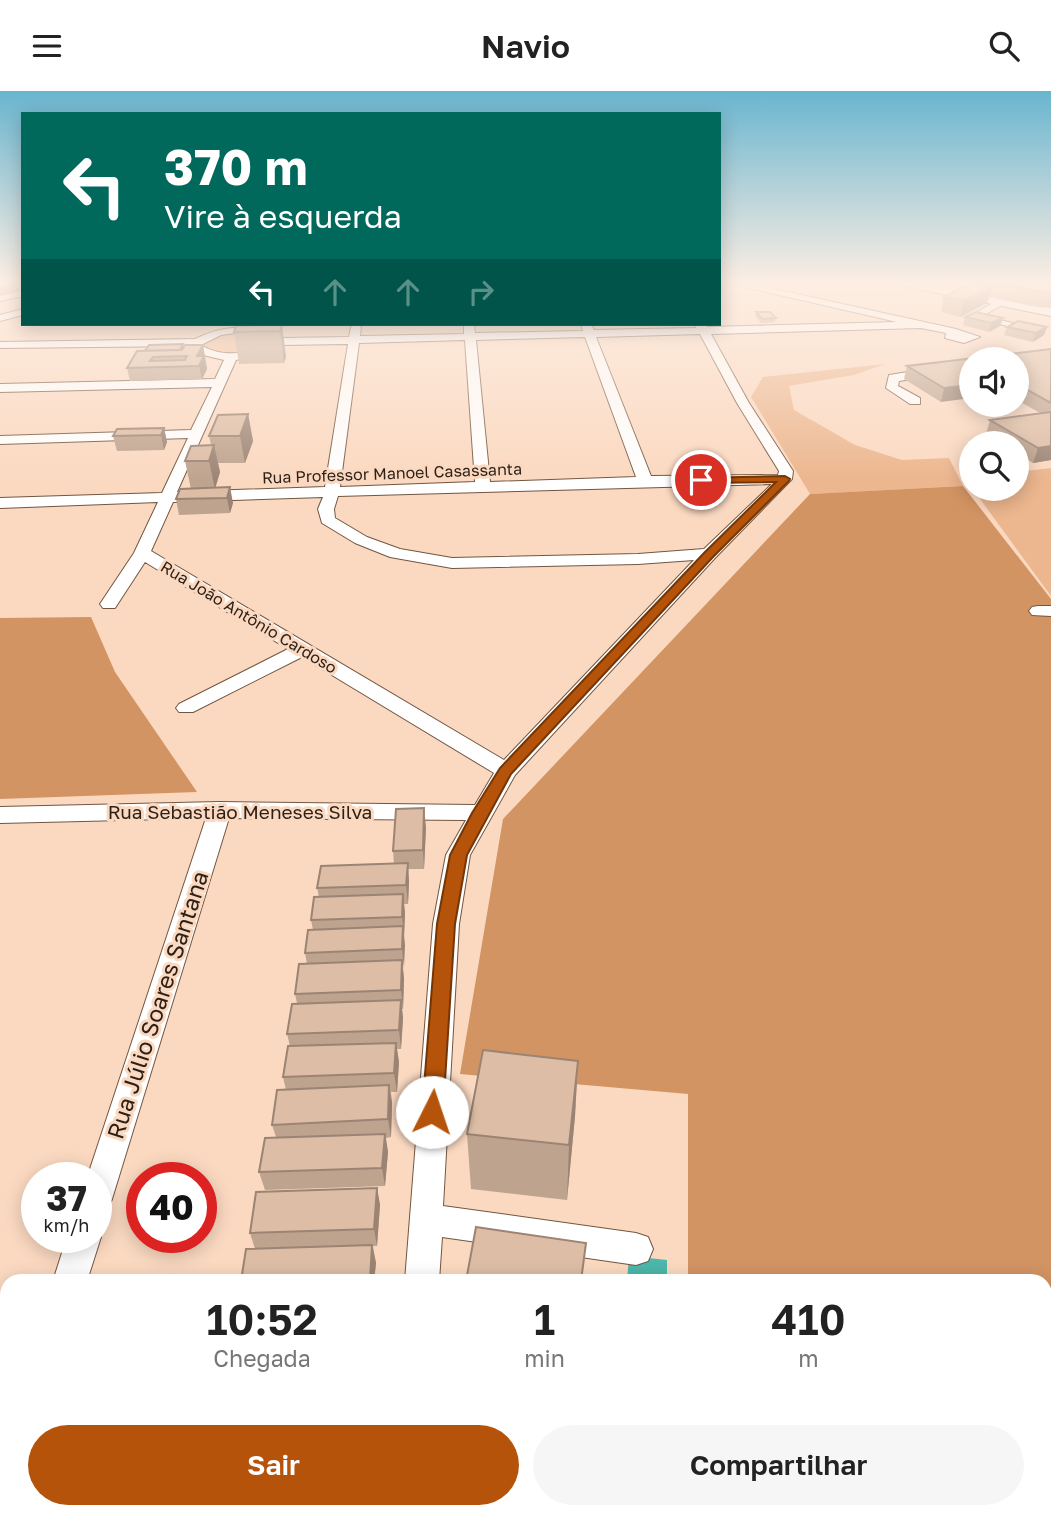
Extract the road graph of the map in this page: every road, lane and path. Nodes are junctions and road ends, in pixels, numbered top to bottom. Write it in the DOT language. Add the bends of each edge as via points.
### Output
graph roads {
  1 [pos="199,349"];
  2 [pos="267,349"];
  3 [pos="354,349"];
  4 [pos="472,349"];
  5 [pos="595,349"];
  6 [pos="714,349"];
  7 [pos="232,356"];
  8 [pos="959,368"];
  9 [pos="219,383"];
  10 [pos="0,389"];
  11 [pos="915,401"];
  12 [pos="194,434"];
  13 [pos="0,440"];
  14 [pos="785,479"];
  15 [pos="645,481"];
  16 [pos="484,487"];
  17 [pos="332,492"];
  18 [pos="165,498"];
  19 [pos="0,503"];
  20 [pos="142,553"];
  21 [pos="709,554"];
  22 [pos="109,604"];
  23 [pos="302,649"];
  24 [pos="186,708"];
  25 [pos="506,771"];
  26 [pos="220,810"];
  27 [pos="480,813"];
  28 [pos="0,815"];
  29 [pos="108,1162"];
  30 [pos="425,1220"];
  31 [pos="636,1249"];
  32 [pos="79,1253"];
  33 [pos="71,1274"];
  34 [pos="422,1274"];
  1 -- 7 [label="street"];
  2 -- 7 [label="street"];
  3 -- 17 [label="street"];
  4 -- 16 [label="street"];
  5 -- 15 [label="street"];
  6 -- 14 [label="street" via="786,471"];
  7 -- 9 [label="street, Rua João Antônio Cardoso"];
  8 -- 11 [label="street" via="893,378 892,388"];
  9 -- 10 [label="street"];
  9 -- 12 [label="street, Rua João Antônio Cardoso"];
  12 -- 13 [label="street"];
  12 -- 18 [label="street, Rua João Antônio Cardoso"];
  14 -- 15 [label="street, Rua Professor Manoel Casassanta"];
  14 -- 21 [label="street"];
  15 -- 16 [label="street, Rua Professor Manoel Casassanta"];
  16 -- 17 [label="street, Rua Professor Manoel Casassanta"];
  17 -- 18 [label="street, Rua Professor Manoel Casassanta"];
  17 -- 21 [label="street" via="326,509 328,520 361,540 396,553 452,563"];
  18 -- 19 [label="street, Rua Professor Manoel Casassanta"];
  18 -- 20 [label="street, Rua João Antônio Cardoso"];
  20 -- 22 [label="street"];
  20 -- 23 [label="street, Rua João Antônio Cardoso"];
  21 -- 25 [label="street"];
  23 -- 24 [label="street"];
  23 -- 25 [label="street, Rua João Antônio Cardoso"];
  25 -- 27 [label="street"];
  26 -- 27 [label="street, Rua Sebastião Meneses Silva"];
  26 -- 28 [label="street, Rua Sebastião Meneses Silva"];
  26 -- 29 [label="street, Rua Júlio Soares Santana"];
  27 -- 30 [label="street" via="458,855 446,924"];
  30 -- 31 [label="street"];
  30 -- 34 [label="street"];
  32 -- 33 [label="street"];
}
